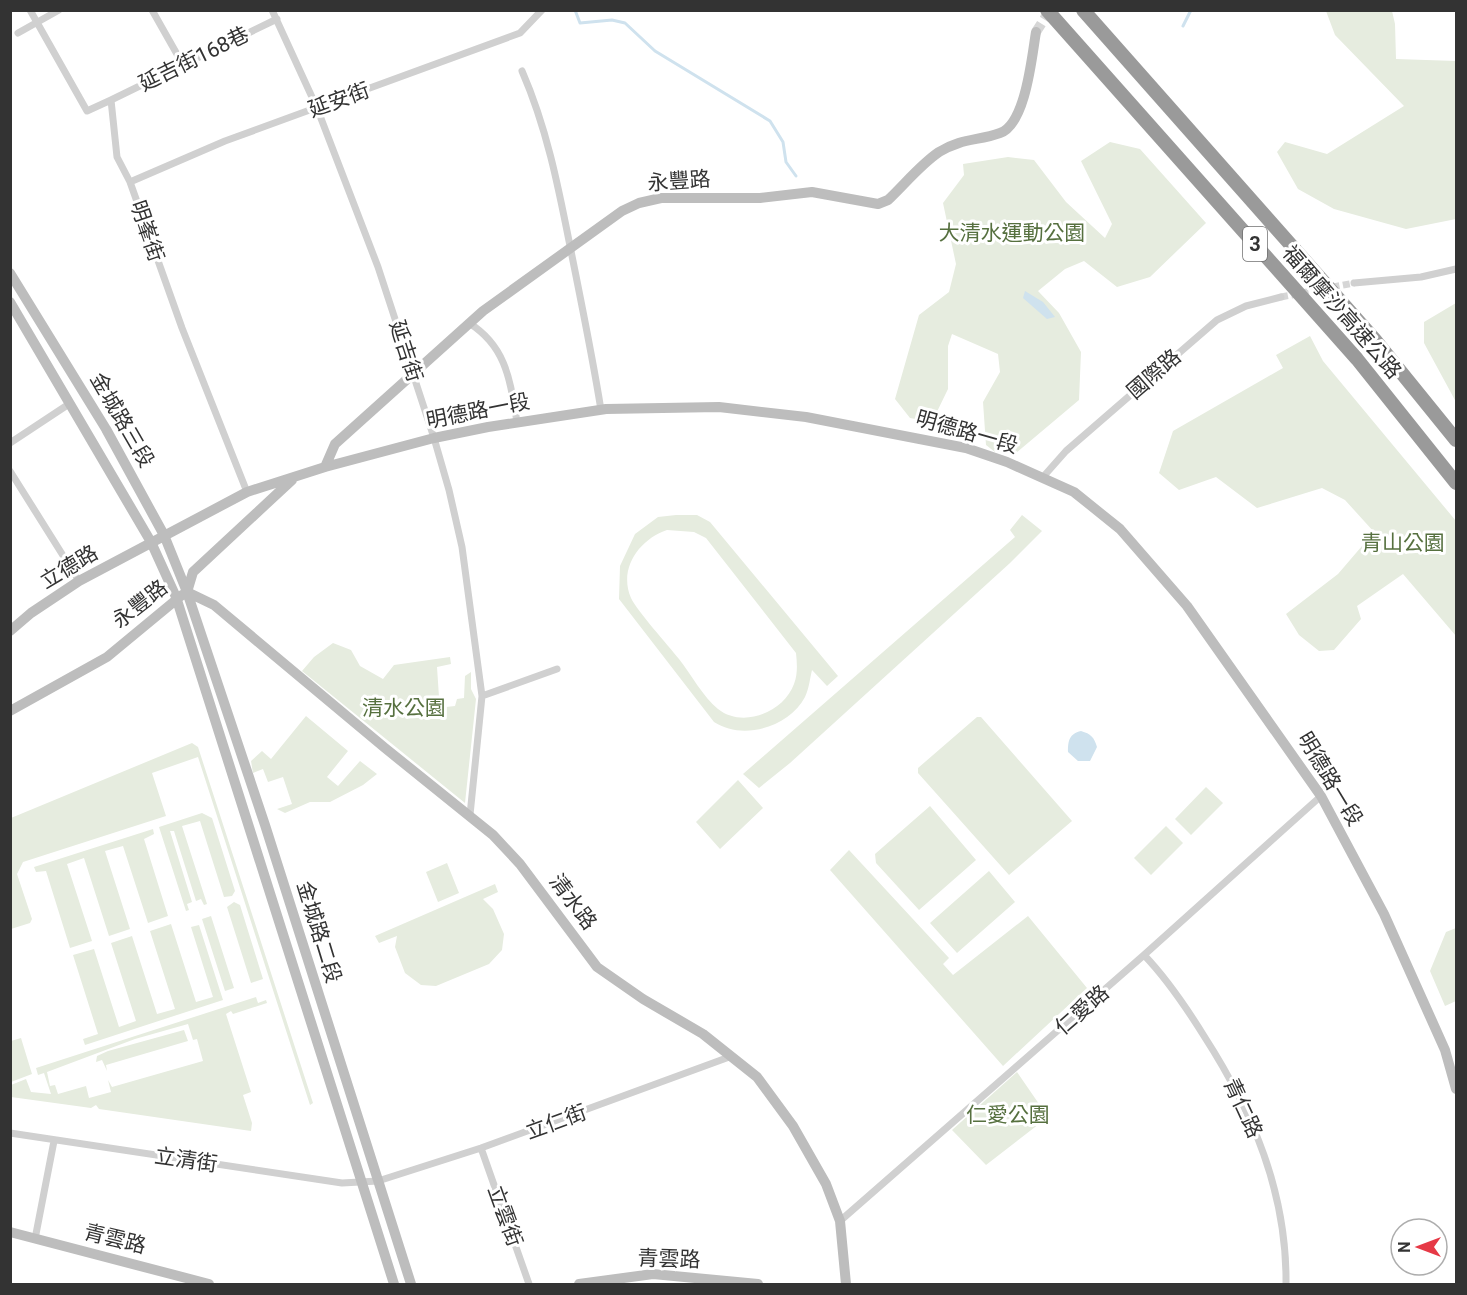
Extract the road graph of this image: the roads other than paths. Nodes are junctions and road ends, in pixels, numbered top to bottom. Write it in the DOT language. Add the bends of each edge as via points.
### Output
graph roads {
  1 [pos="30,10"];
  2 [pos="60,10"];
  3 [pos="152,10"];
  4 [pos="272,10"];
  5 [pos="542,10"];
  6 [pos="1047,10"];
  7 [pos="1083,10"];
  8 [pos="276,19"];
  9 [pos="37,22"];
  10 [pos="1036,32"];
  11 [pos="18,33"];
  12 [pos="182,63"];
  13 [pos="522,71"];
  14 [pos="111,100"];
  15 [pos="317,108"];
  16 [pos="130,182"];
  17 [pos="571,249"];
  18 [pos="1456,269"];
  19 [pos="10,273"];
  20 [pos="1354,282"];
  21 [pos="1281,297"];
  22 [pos="10,302"];
  23 [pos="469,323"];
  24 [pos="413,372"];
  25 [pos="69,404"];
  26 [pos="601,410"];
  27 [pos="517,422"];
  28 [pos="435,438"];
  29 [pos="1456,440"];
  30 [pos="10,443"];
  31 [pos="325,467"];
  32 [pos="10,471"];
  33 [pos="296,476"];
  34 [pos="1043,477"];
  35 [pos="1456,483"];
  36 [pos="248,492"];
  37 [pos="164,535"];
  38 [pos="151,542"];
  39 [pos="79,581"];
  40 [pos="187,592"];
  41 [pos="176,597"];
  42 [pos="10,631"];
  43 [pos="557,669"];
  44 [pos="482,696"];
  45 [pos="10,711"];
  46 [pos="1321,796"];
  47 [pos="470,815"];
  48 [pos="1144,955"];
  49 [pos="733,1056"];
  50 [pos="1456,1089"];
  51 [pos="10,1133"];
  52 [pos="54,1141"];
  53 [pos="481,1148"];
  54 [pos="378,1181"];
  55 [pos="361,1183"];
  56 [pos="840,1221"];
  57 [pos="10,1232"];
  58 [pos="35,1239"];
  59 [pos="209,1284"];
  60 [pos="394,1284"];
  61 [pos="411,1284"];
  62 [pos="529,1284"];
  63 [pos="579,1284"];
  64 [pos="758,1284"];
  65 [pos="846,1284"];
  66 [pos="1286,1284"];
  1 -- 9 [label="street"];
  2 -- 9 [label="street"];
  3 -- 12 [label="street"];
  4 -- 8 [label="street, 延吉街"];
  5 -- 15 [label="street, 延安街" via="520,33"];
  6 -- 35 [label="highway, 福爾摩沙高速公路 / 3" via="1357,359"];
  7 -- 29 [label="highway, 福爾摩沙高速公路 / 3" via="1375,340"];
  8 -- 12 [label="street, 延吉街168巷"];
  8 -- 15 [label="street, 延吉街"];
  9 -- 11 [label="street"];
  9 -- 14 [label="street" via="87,111"];
  10 -- 17 [label="street, 永豐路" via="1025,97 1010,125 1002,133 963,140 937,153 888,200 867,203 812,192 760,198 661,198 622,211"];
  12 -- 14 [label="street, 延吉街168巷"];
  13 -- 17 [label="street" via="542,120"];
  14 -- 16 [label="street, 明峯街" via="117,157"];
  15 -- 16 [label="street, 延安街" via="225,141"];
  15 -- 24 [label="street, 延吉街"];
  16 -- 36 [label="street, 明峯街" via="182,328"];
  17 -- 23 [label="street, 永豐路"];
  17 -- 26 [label="street"];
  18 -- 20 [label="street" via="1421,277"];
  19 -- 37 [label="street, 金城路三段" via="106,429"];
  21 -- 34 [label="street, 國際路" via="1246,306 1217,320 1074,444"];
  22 -- 25 [label="street, 金城路三段"];
  23 -- 24 [label="street, 永豐路"];
  23 -- 27 [label="street" via="485,333 501,356"];
  24 -- 28 [label="street, 延吉街"];
  24 -- 31 [label="street, 永豐路" via="335,444"];
  25 -- 30 [label="street"];
  25 -- 38 [label="street, 金城路三段"];
  26 -- 27 [label="street, 明德路一段"];
  26 -- 34 [label="street, 明德路一段" via="639,406 719,407 806,417 966,448"];
  27 -- 28 [label="street, 明德路一段"];
  28 -- 31 [label="street, 明德路一段"];
  28 -- 44 [label="street, 延吉街" via="462,547"];
  31 -- 33 [label="street, 明德路一段"];
  32 -- 39 [label="street"];
  33 -- 36 [label="street, 明德路一段"];
  33 -- 40 [label="street, 永豐路" via="193,572"];
  34 -- 46 [label="street, 明德路一段" via="1074,492 1120,529 1143,554 1187,606"];
  36 -- 37 [label="street, 明德路一段"];
  37 -- 38 [label="street, 明德路一段"];
  37 -- 40 [label="street, 金城路三段"];
  38 -- 39 [label="street, 立德路"];
  38 -- 41 [label="street, 金城路三段"];
  39 -- 42 [label="street, 立德路"];
  40 -- 41 [label="street, 永豐路"];
  40 -- 47 [label="street, 清水路" via="214,604"];
  40 -- 54 [label="street, 金城路二段"];
  41 -- 45 [label="street, 永豐路" via="107,657"];
  41 -- 55 [label="street, 金城路二段"];
  43 -- 44 [label="street"];
  44 -- 47 [label="street, 延吉街"];
  46 -- 48 [label="street, 仁愛路"];
  46 -- 50 [label="street, 明德路一段" via="1384,914 1445,1050"];
  47 -- 49 [label="street, 清水路" via="520,864 597,968"];
  48 -- 56 [label="street, 仁愛路"];
  48 -- 66 [label="street, 青仁路" via="1193,1018 1246,1107 1279,1202"];
  49 -- 53 [label="street, 立仁街"];
  49 -- 56 [label="street, 清水路" via="757,1077 794,1125 826,1184"];
  51 -- 52 [label="street, 立清街"];
  52 -- 55 [label="street, 立清街"];
  52 -- 58 [label="street"];
  53 -- 54 [label="street, 立仁街"];
  53 -- 62 [label="street, 立雲街"];
  54 -- 55 [label="street, 立清街"];
  54 -- 61 [label="street, 金城路二段"];
  55 -- 60 [label="street, 金城路二段"];
  56 -- 65 [label="street, 清水路"];
  57 -- 58 [label="street, 青雲路"];
  58 -- 59 [label="street, 青雲路"];
  63 -- 64 [label="street, 青雲路" via="653,1274"];
}
